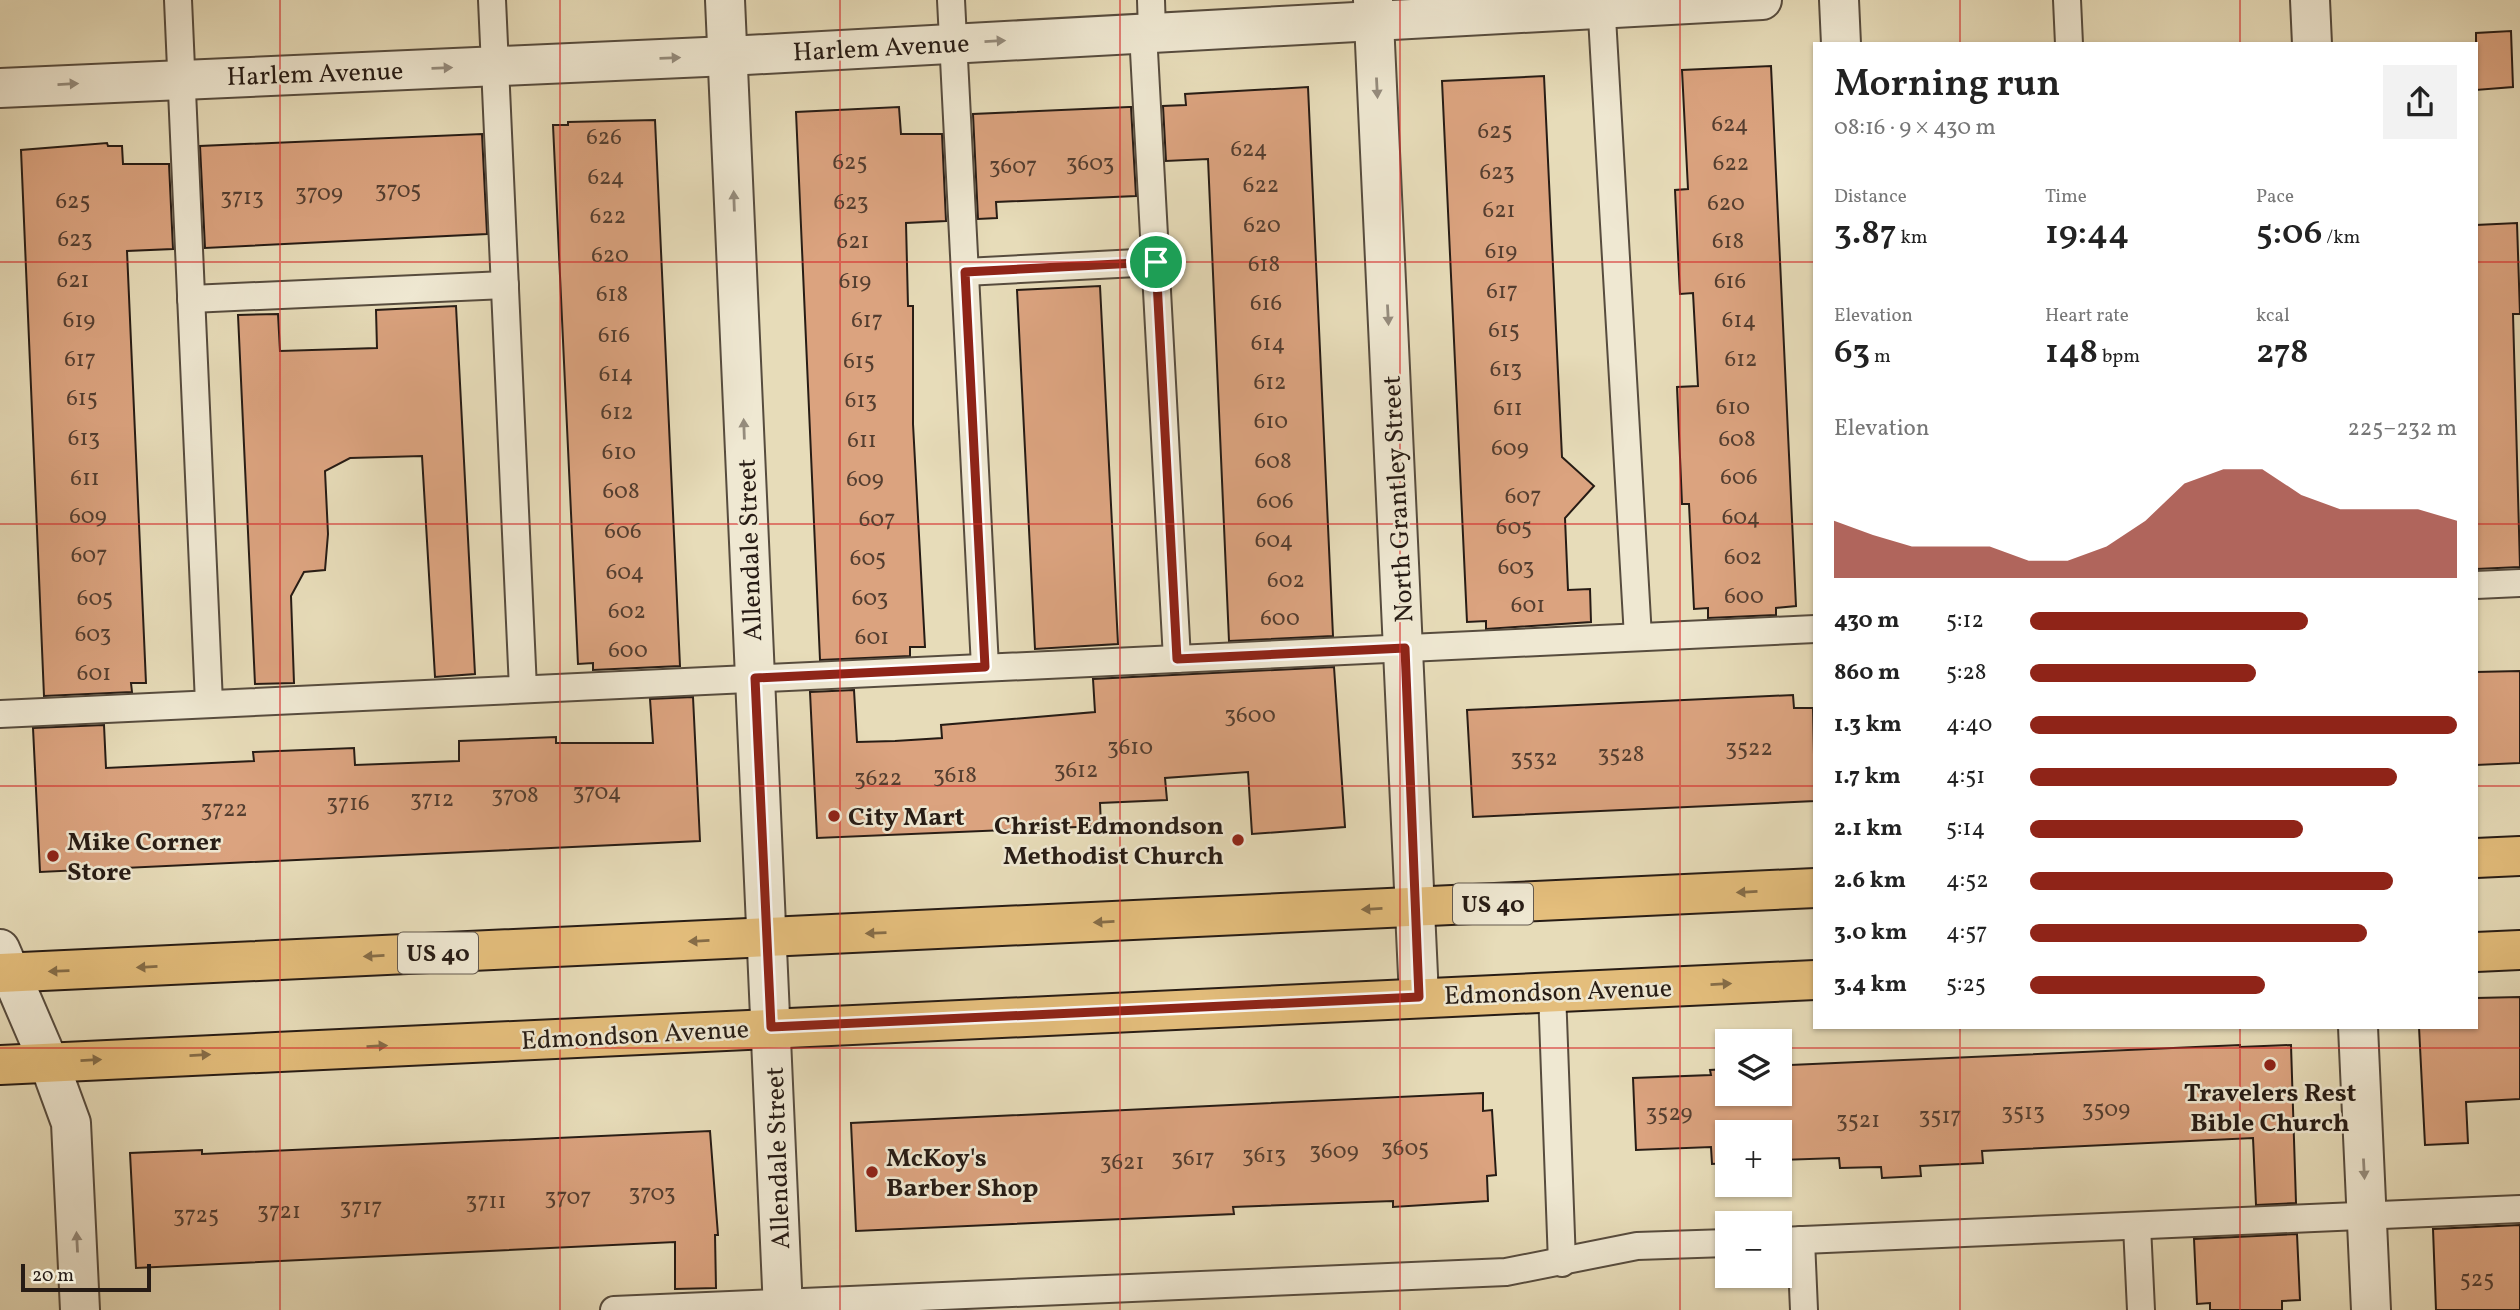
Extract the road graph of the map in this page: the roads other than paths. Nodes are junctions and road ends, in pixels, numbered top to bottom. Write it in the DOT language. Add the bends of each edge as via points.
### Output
graph roads {
  1 [pos="178,0"];
  2 [pos="492,0"];
  3 [pos="725,0"];
  4 [pos="951,0"];
  5 [pos="1762,0"];
  6 [pos="1839,0"];
  7 [pos="2067,0"];
  8 [pos="2310,0"];
  9 [pos="1602,4"];
  10 [pos="1373,10"];
  11 [pos="1149,21"];
  12 [pos="1841,42"];
  13 [pos="2069,42"];
  14 [pos="2312,42"];
  15 [pos="954,43"];
  16 [pos="728,55"];
  17 [pos="495,66"];
  18 [pos="181,79"];
  19 [pos="0,88"];
  20 [pos="1156,262"];
  21 [pos="965,272"];
  22 [pos="505,285"];
  23 [pos="191,299"];
  24 [pos="2520,583"];
  25 [pos="2478,585"];
  26 [pos="1813,629"];
  27 [pos="1638,637"];
  28 [pos="1405,648"];
  29 [pos="1177,659"];
  30 [pos="985,667"];
  31 [pos="755,678"];
  32 [pos="523,689"];
  33 [pos="209,704"];
  34 [pos="0,714"];
  35 [pos="2520,856"];
  36 [pos="2478,858"];
  37 [pos="1813,888"];
  38 [pos="1415,907"];
  39 [pos="767,937"];
  40 [pos="2520,950"];
  41 [pos="2478,952"];
  42 [pos="3,965"];
  43 [pos="1813,980"];
  44 [pos="1552,991"];
  45 [pos="1419,997"];
  46 [pos="771,1027"];
  47 [pos="2358,1029"];
  48 [pos="49,1063"];
  49 [pos="0,1065"];
  50 [pos="2520,1209"];
  51 [pos="2367,1215"];
  52 [pos="2137,1226"];
  53 [pos="1792,1240"];
  54 [pos="1715,1243"];
  55 [pos="1792,1250"];
  56 [pos="1562,1263"];
  57 [pos="1049,1301"];
  58 [pos="783,1307"];
  59 [pos="80,1310"];
  60 [pos="614,1310"];
  61 [pos="1804,1310"];
  62 [pos="2141,1310"];
  63 [pos="2371,1310"];
  1 -- 18 [label="lane"];
  2 -- 17 [label="lane"];
  3 -- 16 [label="street, Allendale Street"];
  4 -- 15 [label="lane"];
  5 -- 9 [label="street, Harlem Avenue"];
  6 -- 12 [label="street"];
  7 -- 13 [label="lane"];
  8 -- 14 [label="street"];
  9 -- 10 [label="street, Harlem Avenue"];
  9 -- 27 [label="lane"];
  10 -- 11 [label="street, Harlem Avenue"];
  10 -- 28 [label="street, North Grantley Street, one-way"];
  15 -- 11 [label="street, Harlem Avenue, one-way"];
  11 -- 20 [label="lane"];
  15 -- 16 [label="street, Harlem Avenue"];
  15 -- 21 [label="lane"];
  17 -- 16 [label="street, Harlem Avenue, one-way"];
  31 -- 16 [label="street, Allendale Street, one-way"];
  18 -- 17 [label="street, Harlem Avenue, one-way"];
  17 -- 22 [label="lane"];
  19 -- 18 [label="street, Harlem Avenue, one-way"];
  18 -- 23 [label="lane"];
  20 -- 21 [label="lane"];
  20 -- 29 [label="lane"];
  21 -- 30 [label="lane"];
  22 -- 23 [label="lane"];
  22 -- 32 [label="lane"];
  23 -- 33 [label="lane"];
  24 -- 25 [label="lane"];
  26 -- 27 [label="lane"];
  27 -- 28 [label="lane"];
  28 -- 29 [label="lane"];
  28 -- 38 [label="street, North Grantley Street"];
  29 -- 30 [label="lane"];
  30 -- 31 [label="lane"];
  31 -- 32 [label="lane"];
  31 -- 39 [label="street, Allendale Street"];
  32 -- 33 [label="lane"];
  33 -- 34 [label="lane"];
  35 -- 36 [label="main road"];
  37 -- 38 [label="main road, US 40, one-way"];
  38 -- 39 [label="main road, US 40, one-way"];
  38 -- 45 [label="street, North Grantley Street"];
  39 -- 42 [label="main road, US 40, one-way"];
  39 -- 46 [label="street, Allendale Street"];
  40 -- 41 [label="main road"];
  42 -- 48 [label="street"];
  44 -- 43 [label="main road, Edmondson Avenue, one-way"];
  44 -- 45 [label="main road, Edmondson Avenue"];
  44 -- 56 [label="lane"];
  45 -- 46 [label="main road, Edmondson Avenue"];
  48 -- 46 [label="main road, Edmondson Avenue, one-way"];
  46 -- 58 [label="street, Allendale Street"];
  47 -- 51 [label="street, one-way"];
  48 -- 49 [label="main road, Edmondson Avenue"];
  59 -- 48 [label="street, one-way" via="71,1123"];
  50 -- 51 [label="lane"];
  51 -- 52 [label="lane"];
  51 -- 63 [label="street"];
  52 -- 53 [label="lane"];
  52 -- 62 [label="lane"];
  54 -- 56 [label="lane" via="1637,1246"];
  55 -- 61 [label="lane"];
  56 -- 57 [label="lane" via="1506,1272"];
  57 -- 58 [label="lane"];
  58 -- 60 [label="lane"];
}
